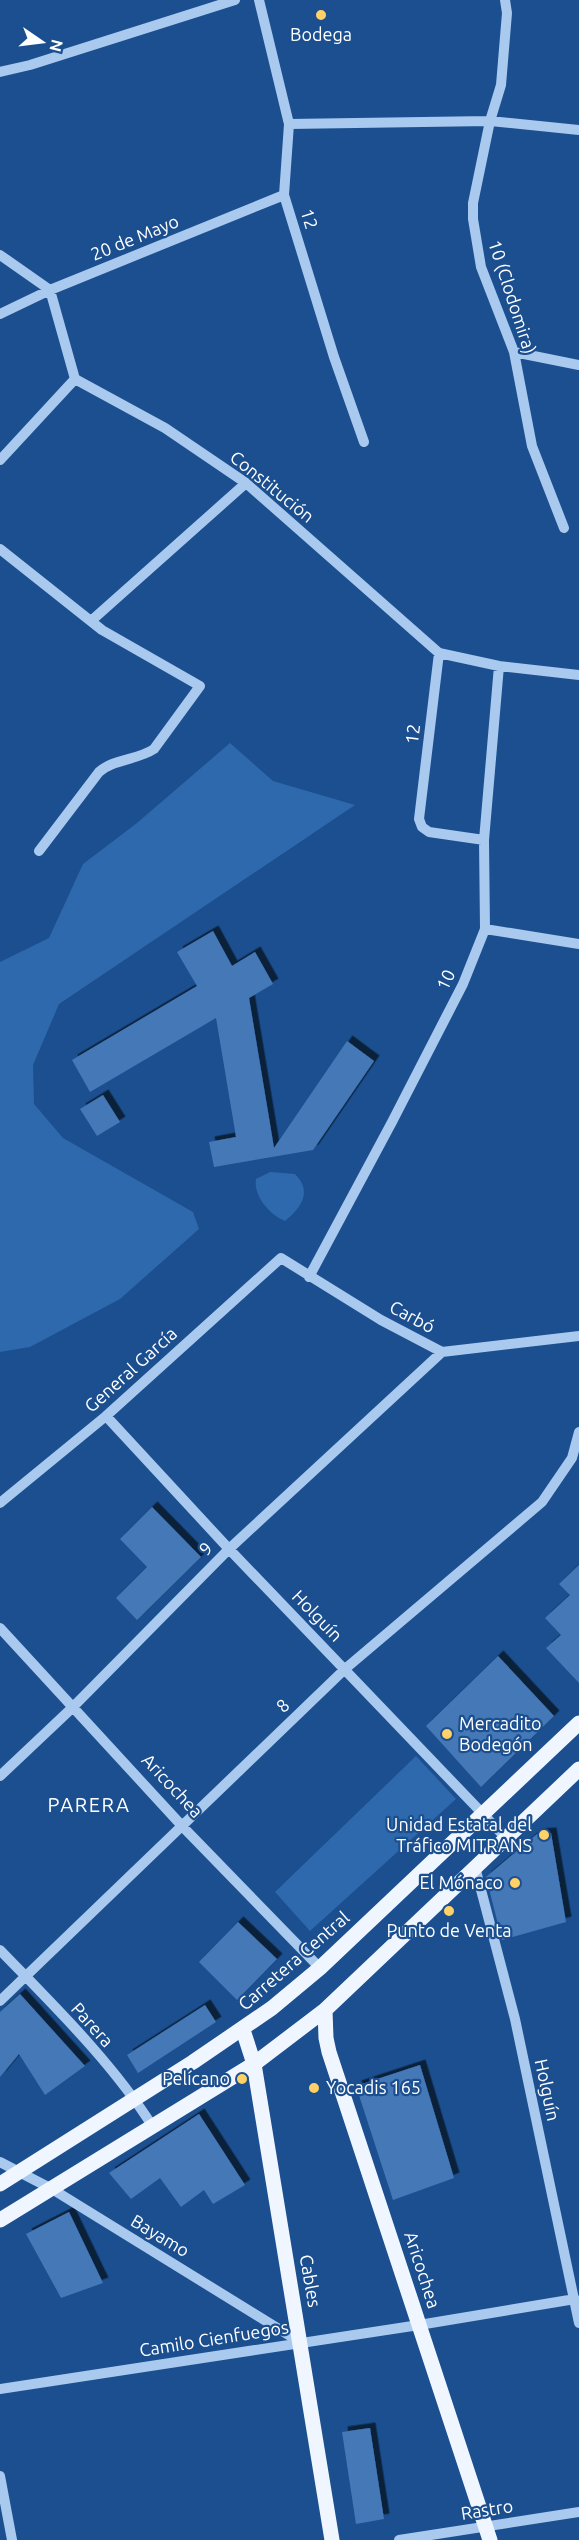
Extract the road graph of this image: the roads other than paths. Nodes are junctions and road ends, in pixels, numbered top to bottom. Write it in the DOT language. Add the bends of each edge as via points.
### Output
graph roads {
  1 [pos="235,0"];
  2 [pos="260,0"];
  3 [pos="505,0"];
  4 [pos="0,72"];
  5 [pos="490,121"];
  6 [pos="289,124"];
  7 [pos="579,130"];
  8 [pos="284,195"];
  9 [pos="0,255"];
  10 [pos="50,290"];
  11 [pos="0,314"];
  12 [pos="514,352"];
  13 [pos="579,365"];
  14 [pos="75,379"];
  15 [pos="364,442"];
  16 [pos="0,460"];
  17 [pos="246,483"];
  18 [pos="564,528"];
  19 [pos="0,549"];
  20 [pos="91,621"];
  21 [pos="439,653"];
  22 [pos="499,666"];
  23 [pos="579,675"];
  24 [pos="484,840"];
  25 [pos="39,851"];
  26 [pos="485,929"];
  27 [pos="579,944"];
  28 [pos="281,1258"];
  29 [pos="309,1277"];
  30 [pos="579,1336"];
  31 [pos="442,1352"];
  32 [pos="106,1416"];
  33 [pos="579,1432"];
  34 [pos="0,1503"];
  35 [pos="229,1549"];
  36 [pos="0,1628"];
  37 [pos="345,1670"];
  38 [pos="72,1708"];
  39 [pos="579,1723"];
  40 [pos="579,1769"];
  41 [pos="0,1776"];
  42 [pos="482,1814"];
  43 [pos="183,1827"];
  44 [pos="506,1838"];
  45 [pos="475,1867"];
  46 [pos="0,1950"];
  47 [pos="320,1968"];
  48 [pos="26,1977"];
  49 [pos="0,2001"];
  50 [pos="326,2010"];
  51 [pos="243,2030"];
  52 [pos="254,2064"];
  53 [pos="135,2099"];
  54 [pos="153,2127"];
  55 [pos="0,2162"];
  56 [pos="20,2172"];
  57 [pos="0,2184"];
  58 [pos="52,2189"];
  59 [pos="0,2220"];
  60 [pos="575,2299"];
  61 [pos="579,2323"];
  62 [pos="419,2325"];
  63 [pos="300,2342"];
  64 [pos="0,2390"];
  65 [pos="0,2476"];
  66 [pos="579,2512"];
  67 [pos="488,2534"];
  68 [pos="12,2540"];
  69 [pos="332,2540"];
  70 [pos="399,2540"];
  1 -- 4 [label="street"];
  2 -- 6 [label="street, 12"];
  3 -- 5 [label="street, 10 (Clodomira)" via="501,85"];
  5 -- 6 [label="street"];
  5 -- 7 [label="street"];
  5 -- 12 [label="street, 10 (Clodomira)" via="473,219 481,267"];
  6 -- 8 [label="street, 12"];
  8 -- 10 [label="street, 20 de Mayo"];
  8 -- 15 [label="street, 12"];
  9 -- 10 [label="street"];
  10 -- 11 [label="street, 20 de Mayo"];
  10 -- 14 [label="street"];
  12 -- 13 [label="street"];
  12 -- 18 [label="street, 10 (Clodomira)" via="528,433"];
  14 -- 16 [label="street"];
  14 -- 17 [label="street, Constitución" via="165,428"];
  17 -- 20 [label="street"];
  17 -- 21 [label="street, Constitución"];
  19 -- 20 [label="street"];
  20 -- 25 [label="street" via="200,686 154,749 99,772"];
  21 -- 22 [label="street, Constitución"];
  21 -- 24 [label="street, 12" via="419,819 429,832"];
  22 -- 23 [label="street, Constitución"];
  22 -- 24 [label="street, 10"];
  24 -- 26 [label="street, 10"];
  26 -- 27 [label="street"];
  26 -- 29 [label="street, 10" via="463,984"];
  28 -- 29 [label="street, Carbó"];
  28 -- 32 [label="street, General García"];
  29 -- 31 [label="street, Carbó"];
  30 -- 31 [label="street, Carbó"];
  31 -- 35 [label="street, 9"];
  32 -- 34 [label="street, General García"];
  32 -- 35 [label="street, Holguín"];
  33 -- 37 [label="street, 8" via="572,1458 542,1502"];
  35 -- 37 [label="street, Holguín"];
  35 -- 38 [label="street, 9"];
  36 -- 38 [label="street, Aricochea"];
  37 -- 42 [label="street, Holguín"];
  37 -- 43 [label="street, 8"];
  38 -- 41 [label="street, 9"];
  38 -- 43 [label="street, Aricochea"];
  39 -- 42 [label="main road, Carretera Central"];
  40 -- 44 [label="main road"];
  42 -- 44 [label="street, Holguín"];
  42 -- 47 [label="main road, Carretera Central"];
  43 -- 47 [label="street, Aricochea"];
  43 -- 48 [label="street, 8"];
  44 -- 45 [label="main road"];
  45 -- 50 [label="main road"];
  45 -- 60 [label="street, Holguín" via="515,2019"];
  46 -- 48 [label="street, Parera"];
  47 -- 51 [label="main road, Carretera Central"];
  48 -- 49 [label="street, 8"];
  48 -- 53 [label="street, Parera"];
  50 -- 52 [label="main road"];
  50 -- 62 [label="main road, Aricochea" via="330,2052"];
  51 -- 52 [label="main road, Cables"];
  51 -- 53 [label="main road, Carretera Central"];
  52 -- 54 [label="main road"];
  52 -- 63 [label="main road, Cables"];
  53 -- 54 [label="street, Parera"];
  53 -- 56 [label="main road, Carretera Central"];
  54 -- 58 [label="main road"];
  55 -- 56 [label="street, Bayamo"];
  56 -- 57 [label="main road, Carretera Central"];
  56 -- 58 [label="street, Bayamo"];
  58 -- 59 [label="main road"];
  58 -- 63 [label="street, Bayamo"];
  60 -- 61 [label="street, Holguín"];
  60 -- 62 [label="street, Camilo Cienfuegos"];
  62 -- 63 [label="street, Camilo Cienfuegos"];
  62 -- 67 [label="main road, Aricochea"];
  63 -- 64 [label="street, Camilo Cienfuegos"];
  63 -- 69 [label="main road, Cables"];
  65 -- 68 [label="street"];
  66 -- 67 [label="street, Rastro"];
  67 -- 70 [label="street, Rastro"];
}
